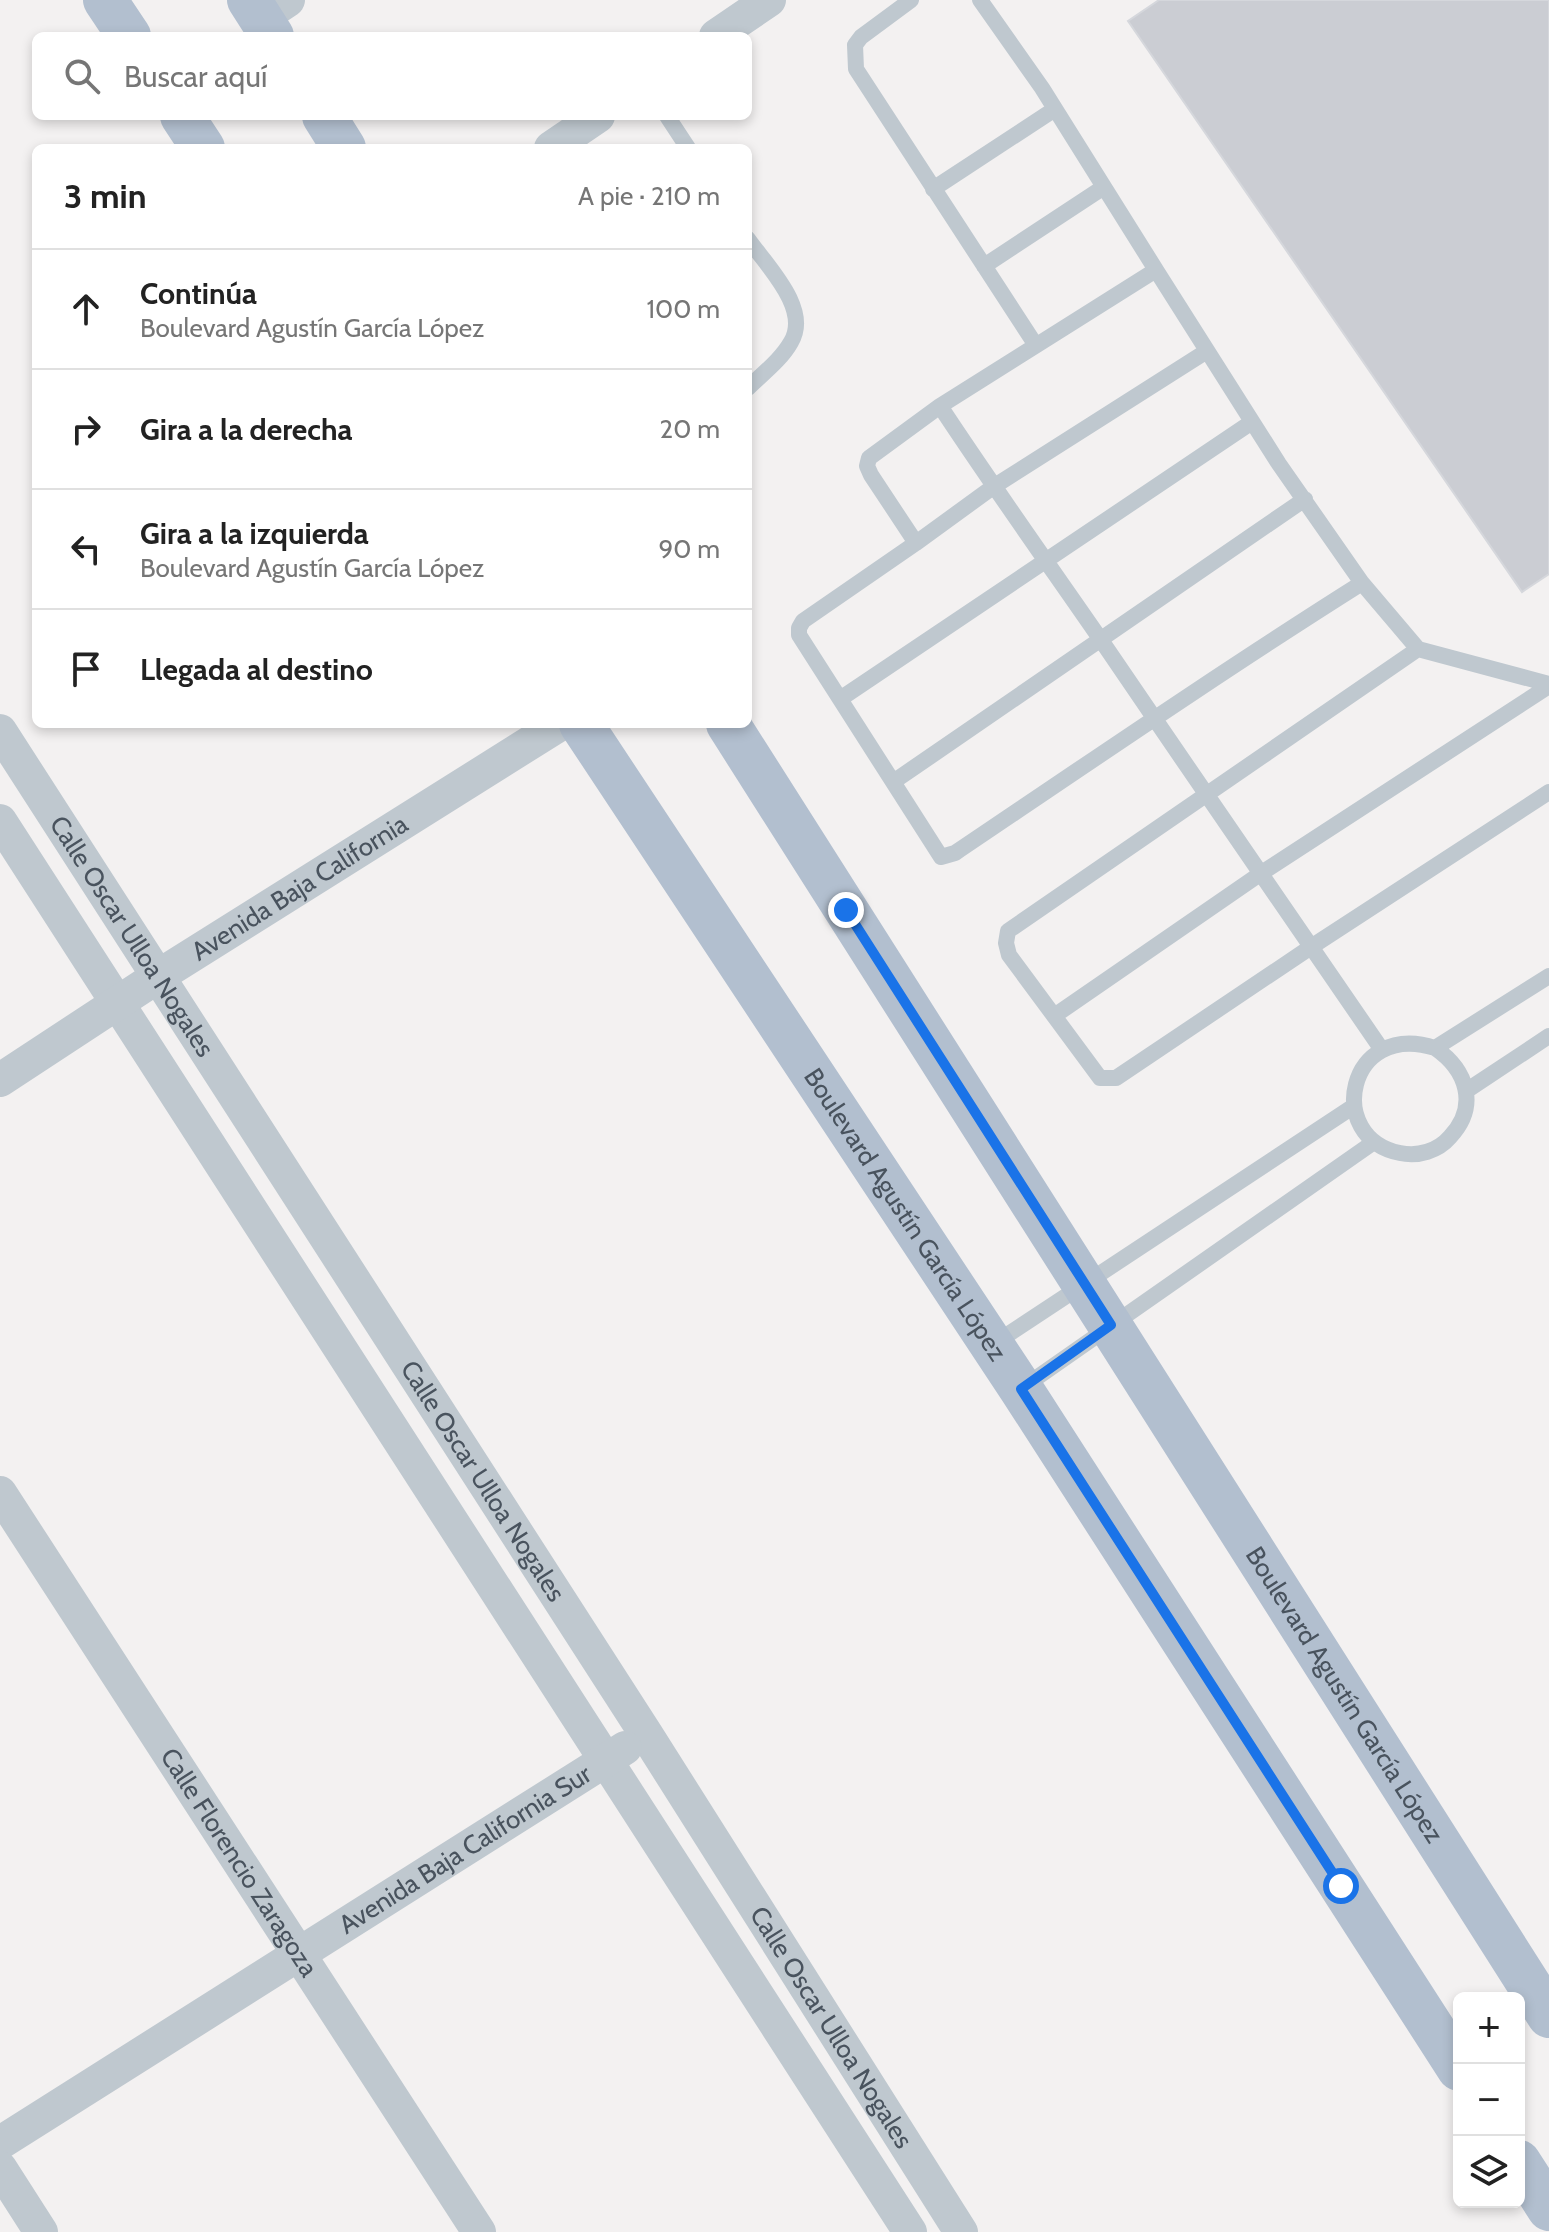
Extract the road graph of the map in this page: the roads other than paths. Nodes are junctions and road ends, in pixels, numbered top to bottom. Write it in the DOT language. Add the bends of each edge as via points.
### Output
graph roads {
  1 [pos="105,0"];
  2 [pos="769,0"];
  3 [pos="911,0"];
  4 [pos="980,0"];
  5 [pos="126,32"];
  6 [pos="722,32"];
  7 [pos="1055,109"];
  8 [pos="185,120"];
  9 [pos="326,120"];
  10 [pos="592,120"];
  11 [pos="670,120"];
  12 [pos="200,144"];
  13 [pos="342,144"];
  14 [pos="557,144"];
  15 [pos="685,144"];
  16 [pos="1104,187"];
  17 [pos="933,189"];
  18 [pos="752,245"];
  19 [pos="984,266"];
  20 [pos="1156,270"];
  21 [pos="1035,344"];
  22 [pos="1207,351"];
  23 [pos="752,384"];
  24 [pos="940,406"];
  25 [pos="1252,422"];
  26 [pos="993,487"];
  27 [pos="1305,499"];
  28 [pos="916,543"];
  29 [pos="1046,562"];
  30 [pos="1362,583"];
  31 [pos="1100,639"];
  32 [pos="1418,649"];
  33 [pos="1549,685"];
  34 [pos="840,699"];
  35 [pos="1153,718"];
  36 [pos="554,728"];
  37 [pos="584,728"];
  38 [pos="731,728"];
  39 [pos="0,731"];
  40 [pos="893,782"];
  41 [pos="1549,792"];
  42 [pos="1205,794"];
  43 [pos="0,821"];
  44 [pos="1260,874"];
  45 [pos="1311,947"];
  46 [pos="1549,976"];
  47 [pos="157,977"];
  48 [pos="119,1003"];
  49 [pos="1054,1016"];
  50 [pos="1549,1036"];
  51 [pos="1435,1048"];
  52 [pos="1382,1050"];
  53 [pos="0,1080"];
  54 [pos="1466,1091"];
  55 [pos="1354,1106"];
  56 [pos="1374,1142"];
  57 [pos="1083,1283"];
  58 [pos="1111,1325"];
  59 [pos="992,1346"];
  60 [pos="399,1352"];
  61 [pos="359,1376"];
  62 [pos="1021,1389"];
  63 [pos="0,1493"];
  64 [pos="646,1734"];
  65 [pos="606,1760"];
  66 [pos="299,1952"];
  67 [pos="1549,2016"];
  68 [pos="1456,2064"];
  69 [pos="0,2143"];
  70 [pos="0,2168"];
  71 [pos="1525,2171"];
  72 [pos="1549,2209"];
  73 [pos="41,2232"];
  74 [pos="479,2232"];
  75 [pos="910,2232"];
  76 [pos="961,2232"];
  1 -- 5 [label="main road"];
  2 -- 6 [label="street"];
  3 -- 17 [label="lane" via="861,37 854,57 863,81"];
  4 -- 7 [label="lane"];
  7 -- 16 [label="lane"];
  7 -- 17 [label="lane"];
  8 -- 12 [label="main road"];
  9 -- 13 [label="main road"];
  10 -- 14 [label="street"];
  11 -- 15 [label="lane"];
  16 -- 19 [label="lane"];
  16 -- 20 [label="lane"];
  17 -- 19 [label="lane"];
  18 -- 23 [label="lane" via="798,319 786,350"];
  19 -- 21 [label="lane"];
  20 -- 21 [label="lane"];
  20 -- 22 [label="lane"];
  21 -- 24 [label="lane"];
  22 -- 25 [label="lane"];
  22 -- 26 [label="lane"];
  24 -- 26 [label="lane"];
  24 -- 28 [label="lane" via="869,458 867,466"];
  25 -- 27 [label="lane"];
  25 -- 29 [label="lane"];
  26 -- 28 [label="lane"];
  26 -- 29 [label="lane"];
  27 -- 30 [label="lane"];
  27 -- 31 [label="lane"];
  28 -- 34 [label="lane" via="799,628"];
  29 -- 31 [label="lane"];
  29 -- 34 [label="lane"];
  30 -- 32 [label="lane"];
  30 -- 35 [label="lane"];
  31 -- 35 [label="lane"];
  31 -- 40 [label="lane"];
  32 -- 33 [label="lane"];
  32 -- 42 [label="lane"];
  33 -- 44 [label="lane"];
  34 -- 40 [label="lane"];
  35 -- 40 [label="lane" via="947,857 937,852"];
  35 -- 42 [label="lane"];
  36 -- 47 [label="street, Avenida Baja California"];
  37 -- 59 [label="main road, Boulevard Agustín García López"];
  38 -- 57 [label="main road, Boulevard Agustín García López"];
  39 -- 47 [label="street, Calle Oscar Ulloa Nogales"];
  41 -- 45 [label="lane"];
  42 -- 44 [label="lane"];
  42 -- 49 [label="lane" via="1008,931 1009,955"];
  43 -- 48 [label="street, Calle Oscar Ulloa Nogales"];
  44 -- 45 [label="lane"];
  44 -- 49 [label="lane"];
  45 -- 49 [label="lane" via="1116,1078 1100,1078"];
  45 -- 52 [label="lane"];
  46 -- 51 [label="lane"];
  47 -- 48 [label="street, Avenida Baja California"];
  47 -- 60 [label="street, Calle Oscar Ulloa Nogales"];
  48 -- 53 [label="street, Avenida Baja California"];
  48 -- 61 [label="street, Calle Oscar Ulloa Nogales"];
  50 -- 54 [label="lane"];
  51 -- 52 [label="lane" via="1417,1042"];
  51 -- 54 [label="lane" via="1461,1074"];
  52 -- 55 [label="lane" via="1365,1064 1355,1084"];
  54 -- 56 [label="lane" via="1458,1128 1428,1152 1409,1155"];
  55 -- 56 [label="lane" via="1360,1126"];
  55 -- 57 [label="lane"];
  56 -- 58 [label="lane"];
  57 -- 58 [label="main road, Boulevard Agustín García López"];
  57 -- 59 [label="lane"];
  58 -- 62 [label="lane"];
  58 -- 67 [label="main road, Boulevard Agustín García López"];
  59 -- 62 [label="main road, Boulevard Agustín García López"];
  60 -- 61 [label="street"];
  60 -- 64 [label="street, Calle Oscar Ulloa Nogales"];
  61 -- 65 [label="street, Calle Oscar Ulloa Nogales"];
  62 -- 68 [label="main road, Boulevard Agustín García López"];
  63 -- 66 [label="street, Calle Florencio Zaragoza"];
  64 -- 65 [label="street, Avenida Baja California Sur"];
  64 -- 76 [label="street, Calle Oscar Ulloa Nogales"];
  65 -- 66 [label="street, Avenida Baja California Sur"];
  65 -- 75 [label="street, Calle Oscar Ulloa Nogales"];
  66 -- 69 [label="street, Avenida Baja California Sur"];
  66 -- 74 [label="street, Calle Florencio Zaragoza"];
  70 -- 73 [label="street"];
  71 -- 72 [label="main road"];
}
